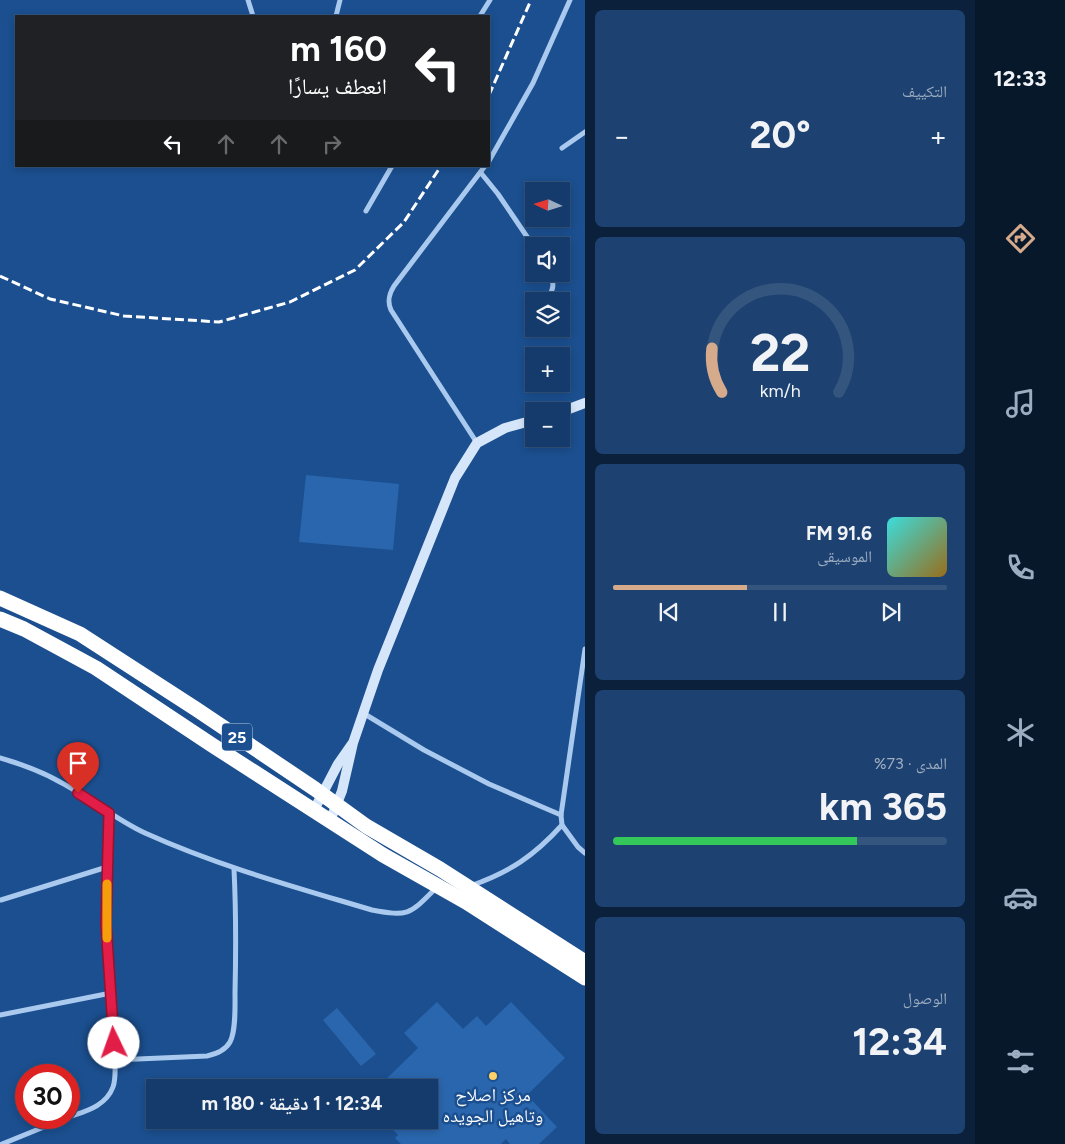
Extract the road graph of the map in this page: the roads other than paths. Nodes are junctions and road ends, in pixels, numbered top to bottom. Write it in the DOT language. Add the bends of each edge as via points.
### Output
graph roads {
  1 [pos="248,0"];
  2 [pos="340,0"];
  3 [pos="490,0"];
  4 [pos="570,0"];
  5 [pos="252,15"];
  6 [pos="336,15"];
  7 [pos="481,15"];
  8 [pos="585,132"];
  9 [pos="562,148"];
  10 [pos="490,158"];
  11 [pos="391,167"];
  12 [pos="485,167"];
  13 [pos="482,173"];
  14 [pos="366,211"];
  15 [pos="527,237"];
  16 [pos="585,404"];
  17 [pos="570,409"];
  18 [pos="525,422"];
  19 [pos="478,443"];
  20 [pos="0,598"];
  21 [pos="0,619"];
  22 [pos="585,649"];
  23 [pos="363,713"];
  24 [pos="353,743"];
  25 [pos="0,758"];
  26 [pos="322,795"];
  27 [pos="336,805"];
  28 [pos="314,810"];
  29 [pos="109,813"];
  30 [pos="561,815"];
  31 [pos="330,821"];
  32 [pos="562,825"];
  33 [pos="585,853"];
  34 [pos="107,867"];
  35 [pos="234,869"];
  36 [pos="438,886"];
  37 [pos="468,887"];
  38 [pos="1,900"];
  39 [pos="585,962"];
  40 [pos="585,978"];
  41 [pos="111,993"];
  42 [pos="0,1015"];
  43 [pos="115,1060"];
  44 [pos="80,1113"];
  45 [pos="38,1129"];
  46 [pos="5,1143"];
  1 -- 5 [label="street"];
  2 -- 6 [label="street"];
  3 -- 7 [label="street"];
  4 -- 10 [label="street" via="533,84"];
  8 -- 9 [label="street"];
  11 -- 14 [label="street"];
  12 -- 13 [label="street"];
  13 -- 15 [label="street"];
  13 -- 19 [label="street" via="394,286 389,301 391,310"];
  16 -- 17 [label="street"];
  18 -- 19 [label="street" via="505,428"];
  19 -- 23 [label="street" via="463,464 439,517"];
  20 -- 26 [label="highway, 25" via="80,634"];
  21 -- 28 [label="highway, 25" via="96,668"];
  22 -- 30 [label="street"];
  23 -- 24 [label="street"];
  23 -- 30 [label="street" via="489,784"];
  24 -- 26 [label="street"];
  24 -- 27 [label="street"];
  25 -- 29 [label="street" via="61,782"];
  26 -- 27 [label="highway, 25"];
  26 -- 28 [label="street"];
  27 -- 31 [label="street"];
  27 -- 37 [label="highway, 25"];
  28 -- 31 [label="highway, 25"];
  29 -- 34 [label="street"];
  29 -- 35 [label="street" via="144,832"];
  30 -- 32 [label="street"];
  31 -- 36 [label="highway, 25" via="383,856"];
  32 -- 33 [label="street"];
  32 -- 37 [label="street" via="546,843 512,868"];
  34 -- 38 [label="street"];
  34 -- 41 [label="street" via="106,924"];
  35 -- 36 [label="street" via="394,914 412,911"];
  35 -- 43 [label="street" via="237,931 235,1005 230,1042 216,1054 207,1056"];
  36 -- 40 [label="highway, 25"];
  37 -- 39 [label="highway, 25"];
  41 -- 42 [label="street"];
  41 -- 43 [label="street"];
  43 -- 44 [label="street" via="113,1088 95,1108"];
  45 -- 46 [label="street"];
}
